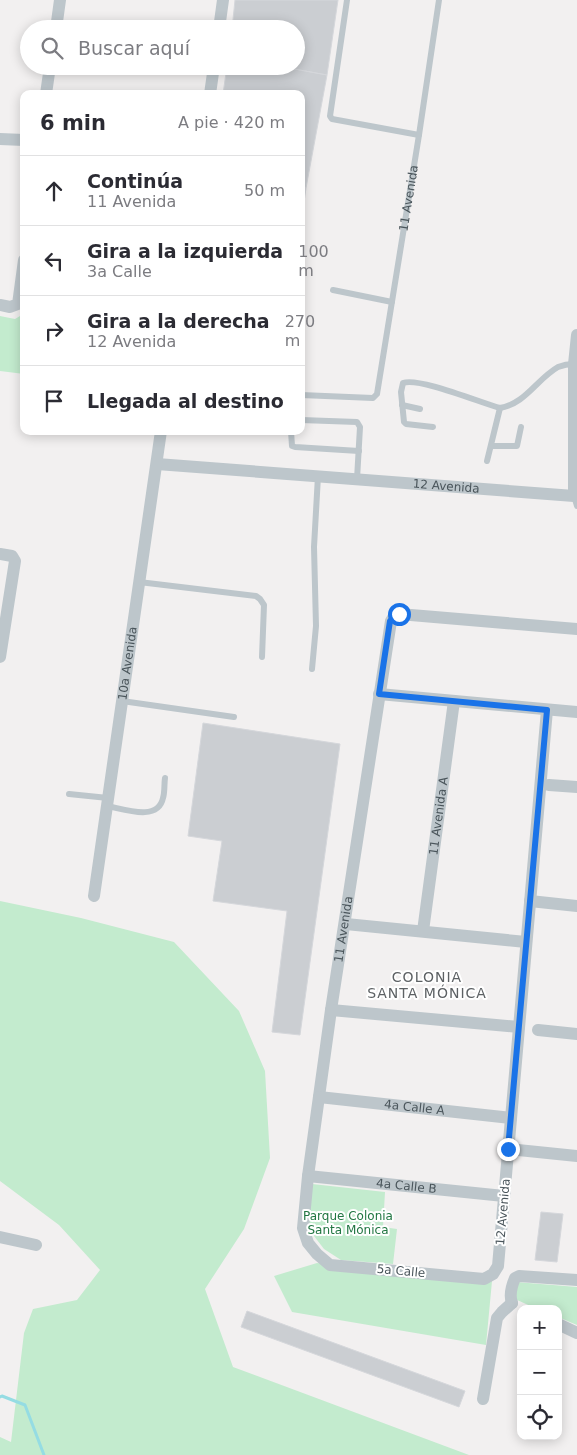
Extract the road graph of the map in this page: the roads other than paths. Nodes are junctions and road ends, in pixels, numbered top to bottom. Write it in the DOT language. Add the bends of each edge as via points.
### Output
graph roads {
  1 [pos="60,0"];
  2 [pos="223,0"];
  3 [pos="347,0"];
  4 [pos="439,0"];
  5 [pos="57,20"];
  6 [pos="220,20"];
  7 [pos="49,75"];
  8 [pos="213,75"];
  9 [pos="47,90"];
  10 [pos="211,90"];
  11 [pos="419,135"];
  12 [pos="0,139"];
  13 [pos="20,140"];
  14 [pos="20,289"];
  15 [pos="333,290"];
  16 [pos="392,302"];
  17 [pos="0,305"];
  18 [pos="577,335"];
  19 [pos="574,364"];
  20 [pos="305,395"];
  21 [pos="402,405"];
  22 [pos="500,408"];
  23 [pos="420,409"];
  24 [pos="305,420"];
  25 [pos="433,427"];
  26 [pos="521,427"];
  27 [pos="160,435"];
  28 [pos="291,435"];
  29 [pos="491,446"];
  30 [pos="359,451"];
  31 [pos="487,461"];
  32 [pos="156,464"];
  33 [pos="318,476"];
  34 [pos="357,479"];
  35 [pos="576,501"];
  36 [pos="0,554"];
  37 [pos="139,582"];
  38 [pos="577,629"];
  39 [pos="2,633"];
  40 [pos="0,657"];
  41 [pos="262,657"];
  42 [pos="312,669"];
  43 [pos="379,694"];
  44 [pos="122,701"];
  45 [pos="454,701"];
  46 [pos="547,710"];
  47 [pos="577,712"];
  48 [pos="234,717"];
  49 [pos="165,778"];
  50 [pos="549,785"];
  51 [pos="577,787"];
  52 [pos="69,794"];
  53 [pos="108,802"];
  54 [pos="94,896"];
  55 [pos="530,901"];
  56 [pos="577,906"];
  57 [pos="346,924"];
  58 [pos="423,931"];
  59 [pos="526,942"];
  60 [pos="332,1010"];
  61 [pos="519,1028"];
  62 [pos="538,1030"];
  63 [pos="577,1034"];
  64 [pos="319,1097"];
  65 [pos="511,1118"];
  66 [pos="508,1149"];
  67 [pos="577,1156"];
  68 [pos="308,1176"];
  69 [pos="504,1196"];
  70 [pos="0,1237"];
  71 [pos="308,1243"];
  72 [pos="36,1245"];
  73 [pos="498,1266"];
  74 [pos="577,1280"];
  75 [pos="517,1306"];
  76 [pos="562,1326"];
  77 [pos="577,1333"];
  78 [pos="483,1399"];
  1 -- 5 [label="street"];
  2 -- 6 [label="street"];
  3 -- 11 [label="lane" via="330,116 332,119"];
  4 -- 11 [label="lane, 11 Avenida"];
  7 -- 9 [label="street"];
  8 -- 10 [label="street"];
  11 -- 16 [label="lane, 11 Avenida"];
  12 -- 13 [label="street"];
  14 -- 17 [label="street" via="18,304 10,307"];
  15 -- 16 [label="lane"];
  16 -- 20 [label="lane, 11 Avenida" via="376,397"];
  18 -- 19 [label="street, 12 Avenida"];
  19 -- 22 [label="lane" via="557,368 510,407"];
  19 -- 35 [label="street, 12 Avenida"];
  21 -- 22 [label="lane" via="402,386 410,381"];
  21 -- 23 [label="lane"];
  21 -- 25 [label="lane" via="402,418 406,424"];
  22 -- 29 [label="lane"];
  24 -- 30 [label="lane" via="357,422 360,427"];
  26 -- 29 [label="lane" via="517,446"];
  27 -- 32 [label="street, 10a Avenida"];
  28 -- 30 [label="lane" via="292,446 295,447"];
  29 -- 31 [label="lane"];
  30 -- 34 [label="lane"];
  32 -- 33 [label="street, 12 Avenida"];
  32 -- 37 [label="street, 10a Avenida"];
  33 -- 34 [label="street, 12 Avenida"];
  33 -- 42 [label="lane" via="314,546 316,626"];
  34 -- 35 [label="street, 12 Avenida"];
  36 -- 39 [label="street" via="12,556 14,561"];
  37 -- 41 [label="lane" via="256,596 264,605"];
  37 -- 44 [label="street, 10a Avenida"];
  38 -- 43 [label="street, 11 Avenida" via="399,614 390,621"];
  39 -- 40 [label="street"];
  43 -- 45 [label="street"];
  43 -- 57 [label="street, 11 Avenida"];
  44 -- 48 [label="lane"];
  44 -- 53 [label="street, 10a Avenida"];
  45 -- 46 [label="street"];
  45 -- 58 [label="street, 11 Avenida A"];
  46 -- 47 [label="street"];
  46 -- 55 [label="street, 12 Avenida"];
  49 -- 53 [label="lane" via="160,807 153,812 132,811"];
  50 -- 51 [label="street"];
  52 -- 53 [label="lane"];
  53 -- 54 [label="street, 10a Avenida"];
  55 -- 56 [label="street"];
  55 -- 59 [label="street, 12 Avenida"];
  57 -- 58 [label="street"];
  57 -- 60 [label="street, 11 Avenida"];
  58 -- 59 [label="street"];
  59 -- 61 [label="street, 12 Avenida"];
  60 -- 61 [label="street"];
  60 -- 64 [label="street, 11 Avenida"];
  61 -- 65 [label="street, 12 Avenida"];
  62 -- 63 [label="street"];
  64 -- 65 [label="street, 4a Calle A"];
  64 -- 68 [label="street, 11 Avenida"];
  65 -- 66 [label="street, 12 Avenida"];
  66 -- 67 [label="street"];
  66 -- 69 [label="street, 12 Avenida"];
  68 -- 69 [label="street, 4a Calle B"];
  68 -- 71 [label="street, 11 Avenida" via="303,1228"];
  69 -- 73 [label="street, 12 Avenida"];
  70 -- 72 [label="street"];
  71 -- 73 [label="street, 5a Calle" via="330,1265 484,1279"];
  74 -- 75 [label="street" via="527,1275 515,1278 510,1299"];
  75 -- 78 [label="street" via="502,1312 498,1318"];
  76 -- 77 [label="street"];
}
